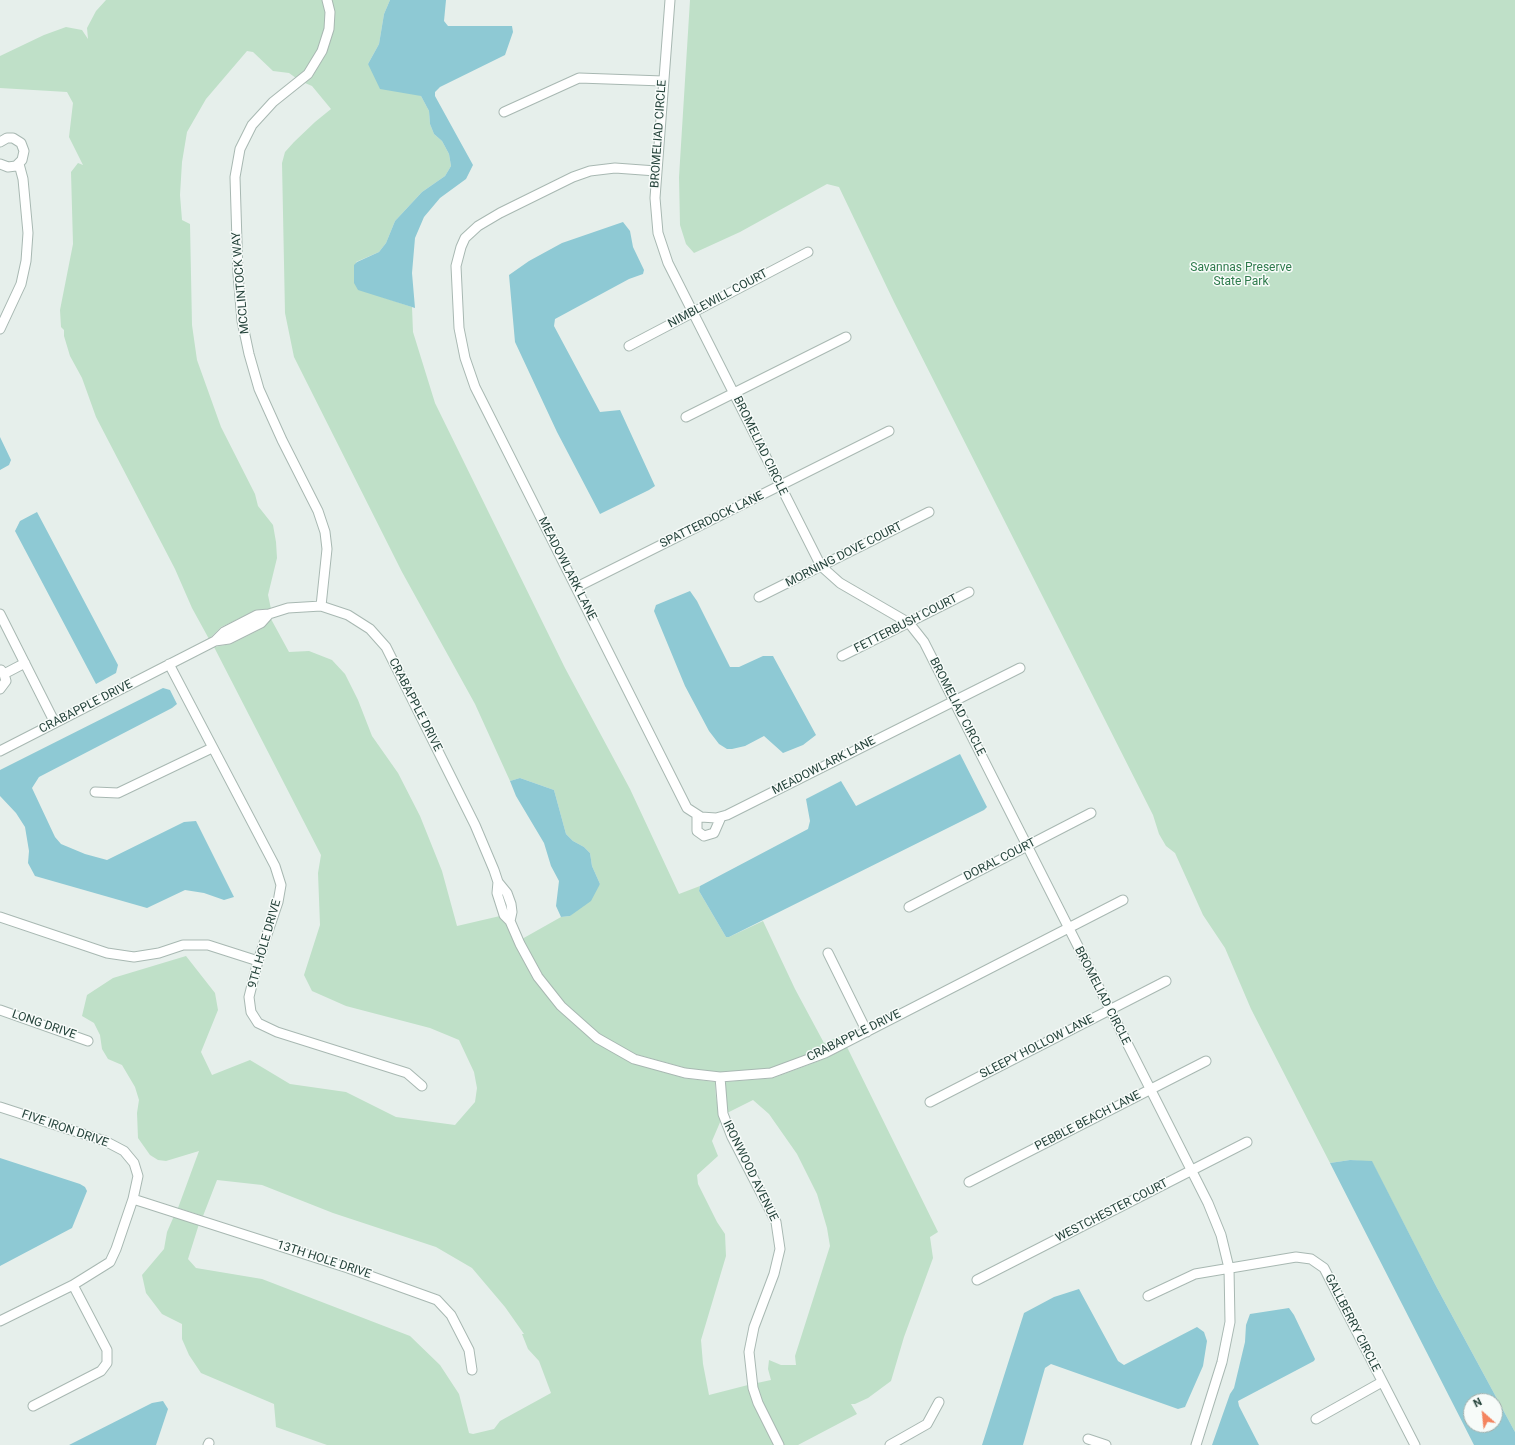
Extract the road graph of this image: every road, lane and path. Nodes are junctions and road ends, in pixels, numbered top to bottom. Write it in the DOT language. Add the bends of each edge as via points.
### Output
graph roads {
  1 [pos="327,0"];
  2 [pos="670,0"];
  3 [pos="663,80"];
  4 [pos="504,112"];
  5 [pos="0,142"];
  6 [pos="0,164"];
  7 [pos="18,164"];
  8 [pos="656,171"];
  9 [pos="808,252"];
  10 [pos="692,313"];
  11 [pos="0,329"];
  12 [pos="846,337"];
  13 [pos="629,346"];
  14 [pos="734,393"];
  15 [pos="686,418"];
  16 [pos="889,431"];
  17 [pos="780,486"];
  18 [pos="929,512"];
  19 [pos="821,566"];
  20 [pos="577,587"];
  21 [pos="969,592"];
  22 [pos="759,597"];
  23 [pos="321,606"];
  24 [pos="0,614"];
  25 [pos="909,623"];
  26 [pos="842,656"];
  27 [pos="25,663"];
  28 [pos="169,664"];
  29 [pos="1020,668"];
  30 [pos="2,672"];
  31 [pos="0,689"];
  32 [pos="954,700"];
  33 [pos="55,723"];
  34 [pos="212,748"];
  35 [pos="0,751"];
  36 [pos="95,792"];
  37 [pos="1091,813"];
  38 [pos="697,816"];
  39 [pos="721,817"];
  40 [pos="1026,846"];
  41 [pos="1123,900"];
  42 [pos="909,907"];
  43 [pos="0,917"];
  44 [pos="1067,928"];
  45 [pos="828,953"];
  46 [pos="258,961"];
  47 [pos="1166,981"];
  48 [pos="0,1010"];
  49 [pos="1110,1010"];
  50 [pos="867,1032"];
  51 [pos="88,1041"];
  52 [pos="1206,1061"];
  53 [pos="720,1077"];
  54 [pos="422,1086"];
  55 [pos="1149,1090"];
  56 [pos="930,1102"];
  57 [pos="0,1108"];
  58 [pos="1247,1142"];
  59 [pos="1190,1171"];
  60 [pos="969,1182"];
  61 [pos="133,1198"];
  62 [pos="1229,1268"];
  63 [pos="977,1280"];
  64 [pos="73,1285"];
  65 [pos="1148,1296"];
  66 [pos="0,1321"];
  67 [pos="472,1370"];
  68 [pos="1382,1382"];
  69 [pos="939,1402"];
  70 [pos="33,1406"];
  71 [pos="1316,1419"];
  72 [pos="1088,1439"];
  73 [pos="779,1445"];
  74 [pos="890,1445"];
  75 [pos="1106,1445"];
  76 [pos="1196,1445"];
  77 [pos="1415,1445"];
  1 -- 23 [label="street, MCCLINTOCK WAY" via="330,12 329,29 322,51 308,74 273,102 252,125 240,149 235,177 242,321 259,389 318,511 325,532 327,549"];
  2 -- 3 [label="street, BROMELIAD CIRCLE"];
  3 -- 4 [label="street" via="579,78"];
  3 -- 8 [label="street, BROMELIAD CIRCLE"];
  5 -- 7 [label="street" via="10,138 21,143 24,154"];
  6 -- 7 [label="street" via="8,167"];
  7 -- 11 [label="street" via="23,179 28,233 26,261 21,284"];
  8 -- 10 [label="street, BROMELIAD CIRCLE" via="655,209 658,232 668,263"];
  8 -- 20 [label="street, MEADOWLARK LANE" via="615,168 590,171 573,177 486,221 465,238 456,266 459,328 469,373"];
  9 -- 10 [label="street, NIMBLEWILL COURT"];
  10 -- 13 [label="street, NIMBLEWILL COURT"];
  10 -- 14 [label="street, BROMELIAD CIRCLE"];
  12 -- 14 [label="street"];
  14 -- 15 [label="street"];
  14 -- 17 [label="street, BROMELIAD CIRCLE"];
  16 -- 17 [label="street, SPATTERDOCK LANE"];
  17 -- 19 [label="street, BROMELIAD CIRCLE"];
  17 -- 20 [label="street, SPATTERDOCK LANE"];
  18 -- 19 [label="street, MORNING DOVE COURT"];
  19 -- 22 [label="street, MORNING DOVE COURT"];
  19 -- 25 [label="street, BROMELIAD CIRCLE" via="840,583"];
  20 -- 38 [label="street, MEADOWLARK LANE" via="680,797 687,808"];
  21 -- 25 [label="street, FETTERBUSH COURT"];
  23 -- 28 [label="street, CRABAPPLE DRIVE" via="288,608 269,614 261,623 236,636 215,641"];
  23 -- 53 [label="street, CRABAPPLE DRIVE" via="348,615 370,630 386,647 475,825 498,882 497,893 504,914 538,977 561,1006 597,1038 634,1059 685,1073"];
  24 -- 27 [label="street"];
  25 -- 26 [label="street, FETTERBUSH COURT"];
  25 -- 32 [label="street, BROMELIAD CIRCLE" via="924,642"];
  27 -- 30 [label="street"];
  27 -- 33 [label="street"];
  28 -- 33 [label="street, CRABAPPLE DRIVE"];
  28 -- 34 [label="street, 9TH HOLE DRIVE"];
  29 -- 32 [label="street, MEADOWLARK LANE"];
  30 -- 31 [label="street" via="5,684"];
  32 -- 39 [label="street, MEADOWLARK LANE"];
  32 -- 40 [label="street, BROMELIAD CIRCLE"];
  33 -- 35 [label="street, CRABAPPLE DRIVE"];
  34 -- 36 [label="street" via="118,793"];
  34 -- 46 [label="street, 9TH HOLE DRIVE" via="275,866 281,885 278,902"];
  37 -- 40 [label="street, DORAL COURT"];
  38 -- 39 [label="street, MEADOWLARK LANE"];
  38 -- 39 [label="street" via="697,830 704,836 714,833"];
  40 -- 42 [label="street, DORAL COURT"];
  40 -- 44 [label="street, BROMELIAD CIRCLE"];
  41 -- 44 [label="street, CRABAPPLE DRIVE"];
  43 -- 46 [label="street" via="107,953 134,958 183,945 208,945"];
  44 -- 49 [label="street, BROMELIAD CIRCLE"];
  44 -- 50 [label="street, CRABAPPLE DRIVE"];
  45 -- 50 [label="street"];
  46 -- 54 [label="street, 9TH HOLE DRIVE" via="250,997 251,1012 258,1023 277,1032 406,1073"];
  47 -- 49 [label="street, SLEEPY HOLLOW LANE"];
  48 -- 51 [label="street, LONG DRIVE"];
  49 -- 55 [label="street, BROMELIAD CIRCLE"];
  49 -- 56 [label="street, SLEEPY HOLLOW LANE"];
  50 -- 53 [label="street, CRABAPPLE DRIVE" via="825,1053 771,1073"];
  52 -- 55 [label="street, PEBBLE BEACH LANE"];
  53 -- 73 [label="street, IRONWOOD AVENUE" via="723,1114 732,1137 776,1222 780,1249 774,1274 754,1327 749,1357 753,1388 758,1403"];
  55 -- 59 [label="street, BROMELIAD CIRCLE"];
  55 -- 60 [label="street, PEBBLE BEACH LANE"];
  57 -- 61 [label="street, FIVE IRON DRIVE" via="105,1141 124,1151 134,1163 138,1176"];
  58 -- 59 [label="street, WESTCHESTER COURT"];
  59 -- 62 [label="street, BROMELIAD CIRCLE" via="1208,1203 1221,1235"];
  59 -- 63 [label="street, WESTCHESTER COURT"];
  61 -- 64 [label="street, FIVE IRON DRIVE" via="110,1262"];
  61 -- 67 [label="street, 13TH HOLE DRIVE" via="348,1268 437,1300 451,1315 470,1350"];
  62 -- 65 [label="street, GALLBERRY CIRCLE" via="1195,1274"];
  62 -- 68 [label="street, GALLBERRY CIRCLE" via="1296,1257 1311,1259 1324,1268"];
  62 -- 76 [label="street, BROMELIAD CIRCLE" via="1230,1322 1222,1362"];
  64 -- 66 [label="street, FIVE IRON DRIVE"];
  64 -- 70 [label="street" via="107,1350 107,1362 102,1371"];
  68 -- 71 [label="street"];
  68 -- 77 [label="street, GALLBERRY CIRCLE"];
  69 -- 74 [label="street" via="927,1424"];
  72 -- 75 [label="street"];
}
